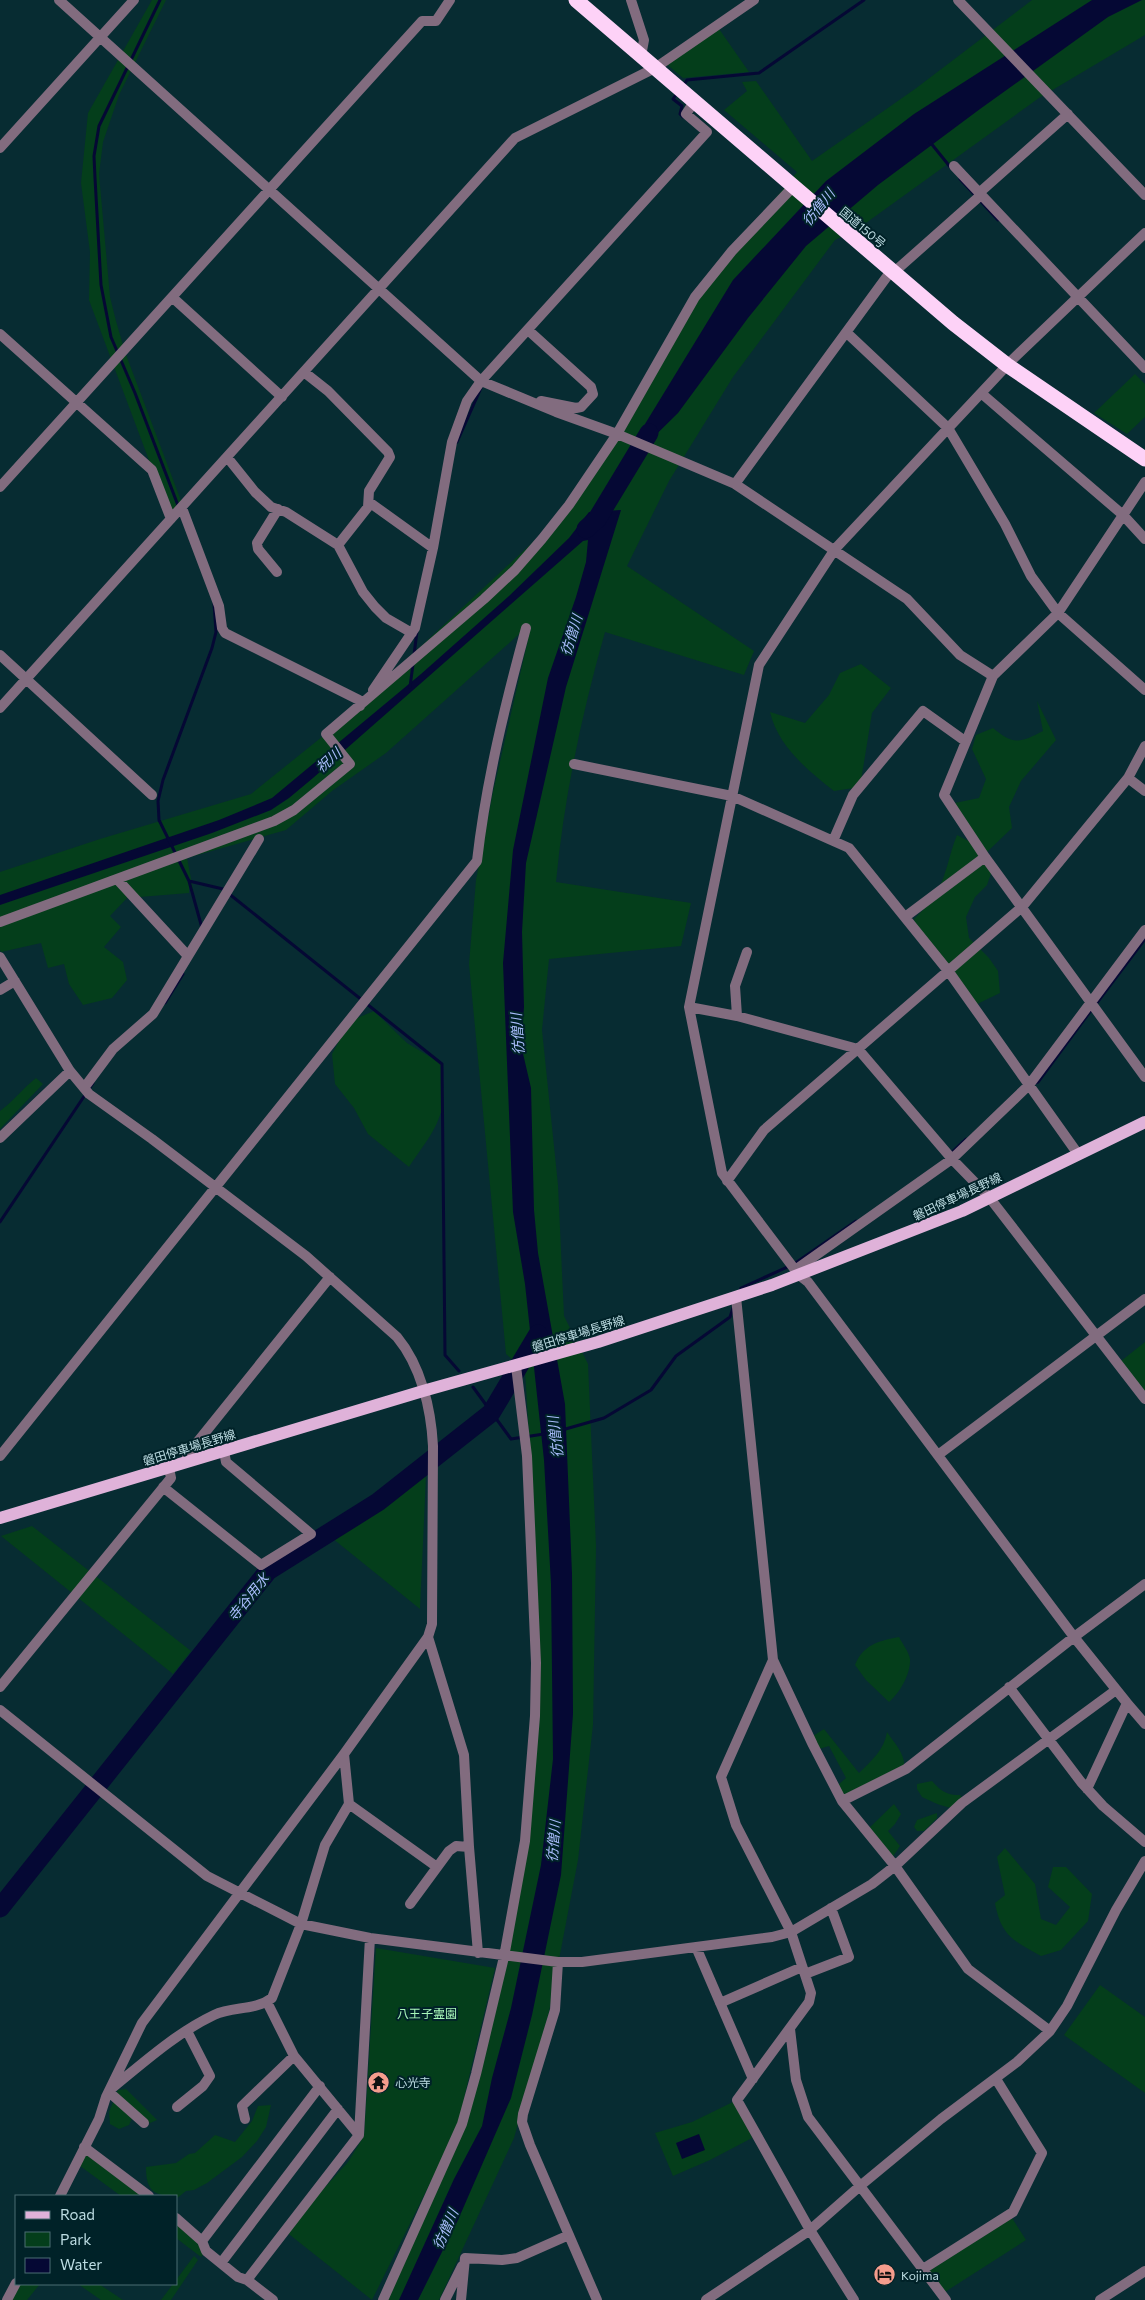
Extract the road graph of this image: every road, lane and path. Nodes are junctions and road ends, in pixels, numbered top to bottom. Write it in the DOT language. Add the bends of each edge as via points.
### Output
graph roads {
  1 [pos="59,0"];
  2 [pos="134,0"];
  3 [pos="450,0"];
  4 [pos="576,0"];
  5 [pos="631,0"];
  6 [pos="754,0"];
  7 [pos="958,0"];
  8 [pos="101,37"];
  9 [pos="641,56"];
  10 [pos="655,68"];
  11 [pos="694,102"];
  12 [pos="1068,114"];
  13 [pos="0,148"];
  14 [pos="954,166"];
  15 [pos="792,188"];
  16 [pos="269,189"];
  17 [pos="1145,195"];
  18 [pos="978,196"];
  19 [pos="1145,233"];
  20 [pos="892,272"];
  21 [pos="379,289"];
  22 [pos="172,298"];
  23 [pos="1075,300"];
  24 [pos="530,332"];
  25 [pos="846,333"];
  26 [pos="0,334"];
  27 [pos="1007,365"];
  28 [pos="1145,368"];
  29 [pos="304,372"];
  30 [pos="484,383"];
  31 [pos="980,393"];
  32 [pos="282,397"];
  33 [pos="527,400"];
  34 [pos="76,403"];
  35 [pos="948,428"];
  36 [pos="618,434"];
  37 [pos="227,457"];
  38 [pos="1145,459"];
  39 [pos="1145,482"];
  40 [pos="735,484"];
  41 [pos="0,487"];
  42 [pos="369,502"];
  43 [pos="182,508"];
  44 [pos="278,510"];
  45 [pos="1123,515"];
  46 [pos="171,519"];
  47 [pos="1145,538"];
  48 [pos="338,545"];
  49 [pos="433,548"];
  50 [pos="835,549"];
  51 [pos="277,572"];
  52 [pos="1058,613"];
  53 [pos="526,628"];
  54 [pos="412,633"];
  55 [pos="0,655"];
  56 [pos="993,676"];
  57 [pos="26,680"];
  58 [pos="1145,690"];
  59 [pos="362,705"];
  60 [pos="0,708"];
  61 [pos="965,741"];
  62 [pos="1145,746"];
  63 [pos="574,764"];
  64 [pos="1128,778"];
  65 [pos="1145,790"];
  66 [pos="152,795"];
  67 [pos="732,796"];
  68 [pos="259,839"];
  69 [pos="833,841"];
  70 [pos="985,857"];
  71 [pos="117,879"];
  72 [pos="1022,907"];
  73 [pos="904,917"];
  74 [pos="0,922"];
  75 [pos="1145,930"];
  76 [pos="748,952"];
  77 [pos="188,956"];
  78 [pos="0,957"];
  79 [pos="949,972"];
  80 [pos="15,981"];
  81 [pos="0,990"];
  82 [pos="1094,1004"];
  83 [pos="690,1007"];
  84 [pos="737,1016"];
  85 [pos="858,1050"];
  86 [pos="70,1071"];
  87 [pos="1145,1077"];
  88 [pos="1029,1085"];
  89 [pos="84,1088"];
  90 [pos="1145,1122"];
  91 [pos="0,1138"];
  92 [pos="1078,1154"];
  93 [pos="952,1159"];
  94 [pos="728,1181"];
  95 [pos="217,1188"];
  96 [pos="989,1197"];
  97 [pos="797,1272"];
  98 [pos="330,1277"];
  99 [pos="736,1297"];
  100 [pos="1145,1299"];
  101 [pos="1097,1335"];
  102 [pos="516,1366"];
  103 [pos="423,1391"];
  104 [pos="1145,1399"];
  105 [pos="224,1451"];
  106 [pos="938,1455"];
  107 [pos="0,1456"];
  108 [pos="188,1462"];
  109 [pos="169,1468"];
  110 [pos="163,1487"];
  111 [pos="0,1518"];
  112 [pos="1145,1584"];
  113 [pos="428,1636"];
  114 [pos="1074,1637"];
  115 [pos="773,1660"];
  116 [pos="0,1687"];
  117 [pos="1009,1687"];
  118 [pos="1116,1690"];
  119 [pos="1126,1703"];
  120 [pos="0,1710"];
  121 [pos="1145,1724"];
  122 [pos="1049,1739"];
  123 [pos="344,1754"];
  124 [pos="1087,1789"];
  125 [pos="842,1801"];
  126 [pos="349,1804"];
  127 [pos="1145,1842"];
  128 [pos="469,1847"];
  129 [pos="1145,1860"];
  130 [pos="895,1866"];
  131 [pos="437,1867"];
  132 [pos="240,1892"];
  133 [pos="410,1904"];
  134 [pos="831,1908"];
  135 [pos="301,1924"];
  136 [pos="792,1932"];
  137 [pos="370,1938"];
  138 [pos="696,1947"];
  139 [pos="478,1954"];
  140 [pos="506,1957"];
  141 [pos="558,1962"];
  142 [pos="804,1971"];
  143 [pos="267,2002"];
  144 [pos="720,2003"];
  145 [pos="790,2029"];
  146 [pos="187,2031"];
  147 [pos="1050,2031"];
  148 [pos="294,2056"];
  149 [pos="753,2079"];
  150 [pos="996,2079"];
  151 [pos="320,2086"];
  152 [pos="109,2091"];
  153 [pos="177,2107"];
  154 [pos="338,2109"];
  155 [pos="245,2119"];
  156 [pos="144,2124"];
  157 [pos="359,2135"];
  158 [pos="84,2147"];
  159 [pos="860,2186"];
  160 [pos="60,2195"];
  161 [pos="148,2195"];
  162 [pos="178,2220"];
  163 [pos="810,2230"];
  164 [pos="569,2235"];
  165 [pos="202,2241"];
  166 [pos="465,2258"];
  167 [pos="221,2263"];
  168 [pos="923,2269"];
  169 [pos="1145,2271"];
  170 [pos="247,2280"];
  171 [pos="15,2284"];
  172 [pos="5,2298"];
  173 [pos="273,2300"];
  174 [pos="382,2300"];
  175 [pos="445,2300"];
  176 [pos="461,2300"];
  177 [pos="597,2300"];
  178 [pos="706,2300"];
  179 [pos="854,2300"];
  180 [pos="946,2300"];
  181 [pos="1100,2300"];
  1 -- 8 [label="street"];
  2 -- 8 [label="street"];
  3 -- 16 [label="street" via="436,21 422,21"];
  4 -- 9 [label="highway, 国道150号"];
  5 -- 9 [label="street" via="644,40"];
  6 -- 10 [label="street"];
  7 -- 12 [label="street"];
  8 -- 13 [label="street"];
  8 -- 16 [label="street"];
  9 -- 10 [label="highway, 国道150号"];
  10 -- 11 [label="highway, 国道150号"];
  10 -- 21 [label="street" via="515,138"];
  11 -- 15 [label="highway, 国道150号"];
  11 -- 24 [label="street" via="686,114 707,132"];
  12 -- 17 [label="street"];
  12 -- 18 [label="street"];
  14 -- 18 [label="street"];
  15 -- 20 [label="highway, 国道150号"];
  15 -- 36 [label="street" via="732,251 695,297"];
  16 -- 21 [label="street"];
  16 -- 22 [label="street"];
  18 -- 20 [label="street"];
  18 -- 23 [label="street"];
  19 -- 23 [label="street"];
  20 -- 25 [label="street"];
  20 -- 27 [label="highway, 国道150号"];
  21 -- 29 [label="street"];
  21 -- 30 [label="street"];
  22 -- 32 [label="street"];
  22 -- 34 [label="street"];
  23 -- 27 [label="street"];
  23 -- 28 [label="street"];
  24 -- 30 [label="street"];
  24 -- 33 [label="street" via="592,386 593,394 576,408"];
  25 -- 35 [label="street"];
  25 -- 40 [label="street"];
  26 -- 34 [label="street"];
  27 -- 31 [label="street"];
  27 -- 38 [label="highway, 国道150号"];
  29 -- 32 [label="street"];
  29 -- 42 [label="street" via="328,391 388,452 390,457 369,492"];
  30 -- 33 [label="street"];
  30 -- 49 [label="street" via="467,402 452,442"];
  31 -- 35 [label="street"];
  31 -- 45 [label="street"];
  32 -- 37 [label="street"];
  33 -- 36 [label="street"];
  34 -- 41 [label="street"];
  34 -- 46 [label="street" via="152,470"];
  35 -- 50 [label="street"];
  35 -- 52 [label="street" via="1005,524 1031,576"];
  36 -- 40 [label="street"];
  36 -- 59 [label="street" via="570,505 515,570"];
  37 -- 43 [label="street"];
  37 -- 44 [label="street" via="255,492"];
  39 -- 45 [label="street"];
  40 -- 50 [label="street"];
  42 -- 48 [label="street"];
  42 -- 49 [label="street"];
  43 -- 46 [label="street"];
  43 -- 59 [label="street" via="219,606 225,633 359,700"];
  44 -- 48 [label="street"];
  44 -- 51 [label="street" via="258,543 258,549"];
  45 -- 47 [label="street"];
  45 -- 52 [label="street"];
  46 -- 57 [label="street"];
  48 -- 54 [label="street" via="362,592 374,607"];
  49 -- 54 [label="street" via="421,611"];
  50 -- 56 [label="street" via="907,599 960,656"];
  50 -- 67 [label="street" via="759,665"];
  52 -- 56 [label="street"];
  52 -- 58 [label="street"];
  53 -- 95 [label="street" via="490,774 477,861"];
  54 -- 59 [label="street"];
  55 -- 57 [label="street"];
  56 -- 61 [label="street"];
  57 -- 60 [label="street"];
  57 -- 66 [label="street"];
  59 -- 71 [label="street" via="326,734 350,764 294,810 274,821"];
  61 -- 69 [label="street" via="924,712 853,795"];
  61 -- 70 [label="street" via="944,795"];
  62 -- 64 [label="street"];
  63 -- 67 [label="street"];
  64 -- 65 [label="street"];
  64 -- 72 [label="street"];
  67 -- 69 [label="street"];
  67 -- 83 [label="street"];
  68 -- 77 [label="street"];
  69 -- 73 [label="street" via="850,848"];
  70 -- 72 [label="street"];
  70 -- 73 [label="street"];
  71 -- 74 [label="street"];
  71 -- 77 [label="street"];
  72 -- 79 [label="street"];
  72 -- 82 [label="street"];
  73 -- 79 [label="street"];
  75 -- 82 [label="street"];
  76 -- 84 [label="street" via="735,986"];
  77 -- 89 [label="street" via="153,1014 112,1049"];
  78 -- 80 [label="street"];
  79 -- 85 [label="street"];
  79 -- 88 [label="street"];
  80 -- 81 [label="street"];
  80 -- 86 [label="street"];
  82 -- 87 [label="street"];
  82 -- 88 [label="street"];
  83 -- 84 [label="street"];
  83 -- 94 [label="street" via="722,1173"];
  84 -- 85 [label="street"];
  85 -- 93 [label="street"];
  85 -- 94 [label="street" via="764,1130"];
  86 -- 89 [label="street"];
  86 -- 91 [label="street"];
  88 -- 92 [label="street"];
  88 -- 93 [label="street"];
  89 -- 95 [label="street"];
  90 -- 92 [label="main road, 磐田停車場長野線"];
  92 -- 96 [label="main road, 磐田停車場長野線"];
  93 -- 96 [label="street"];
  93 -- 97 [label="street"];
  94 -- 97 [label="street"];
  95 -- 98 [label="street"];
  95 -- 107 [label="street"];
  96 -- 97 [label="main road, 磐田停車場長野線" via="962,1211"];
  96 -- 101 [label="street"];
  97 -- 99 [label="main road, 磐田停車場長野線"];
  97 -- 106 [label="street" via="808,1282"];
  98 -- 103 [label="street" via="397,1336 408,1350"];
  98 -- 108 [label="street" via="187,1455"];
  99 -- 102 [label="main road, 磐田停車場長野線"];
  99 -- 115 [label="street"];
  100 -- 101 [label="street"];
  101 -- 104 [label="street"];
  101 -- 106 [label="street"];
  102 -- 103 [label="main road, 磐田停車場長野線"];
  102 -- 140 [label="street" via="527,1456 536,1663 526,1841"];
  103 -- 105 [label="main road, 磐田停車場長野線"];
  103 -- 113 [label="street" via="432,1421 433,1446 432,1624"];
  105 -- 108 [label="main road, 磐田停車場長野線"];
  105 -- 110 [label="street" via="226,1462 311,1534 261,1566"];
  106 -- 114 [label="street"];
  108 -- 109 [label="main road, 磐田停車場長野線"];
  109 -- 110 [label="street" via="171,1478"];
  109 -- 111 [label="main road, 磐田停車場長野線"];
  110 -- 116 [label="street"];
  112 -- 114 [label="street"];
  113 -- 123 [label="street"];
  113 -- 128 [label="street" via="464,1755"];
  114 -- 117 [label="street"];
  114 -- 118 [label="street"];
  115 -- 125 [label="street"];
  115 -- 136 [label="street" via="721,1777 736,1825"];
  117 -- 122 [label="street"];
  117 -- 125 [label="street" via="906,1769"];
  118 -- 119 [label="street"];
  118 -- 122 [label="street"];
  119 -- 121 [label="street"];
  119 -- 124 [label="street"];
  120 -- 132 [label="street" via="207,1876"];
  122 -- 124 [label="street"];
  122 -- 130 [label="street" via="945,1817"];
  123 -- 126 [label="street"];
  123 -- 132 [label="street"];
  124 -- 127 [label="street"];
  125 -- 130 [label="street"];
  126 -- 131 [label="street"];
  126 -- 135 [label="street" via="325,1845"];
  128 -- 131 [label="street" via="456,1846"];
  128 -- 139 [label="street"];
  129 -- 147 [label="street" via="1067,2006"];
  130 -- 134 [label="street"];
  130 -- 147 [label="street" via="968,1969"];
  131 -- 133 [label="street"];
  132 -- 135 [label="street"];
  132 -- 152 [label="street" via="142,2023"];
  134 -- 136 [label="street"];
  134 -- 142 [label="street" via="850,1957"];
  135 -- 137 [label="street"];
  135 -- 143 [label="street" via="272,1998"];
  136 -- 138 [label="street"];
  136 -- 142 [label="street"];
  137 -- 139 [label="street"];
  137 -- 157 [label="street"];
  138 -- 141 [label="street" via="582,1962"];
  138 -- 144 [label="street"];
  139 -- 140 [label="street"];
  140 -- 141 [label="street"];
  140 -- 174 [label="street" via="462,2124"];
  141 -- 164 [label="street" via="555,2010 522,2122"];
  142 -- 144 [label="street"];
  142 -- 145 [label="street" via="811,1993 809,2002"];
  143 -- 146 [label="street" via="216,2014"];
  143 -- 148 [label="street"];
  144 -- 149 [label="street"];
  145 -- 149 [label="street"];
  145 -- 159 [label="street" via="796,2080 808,2117"];
  146 -- 152 [label="street"];
  146 -- 153 [label="street" via="210,2076"];
  147 -- 150 [label="street"];
  148 -- 151 [label="street"];
  148 -- 155 [label="street" via="242,2106"];
  149 -- 163 [label="street" via="737,2100"];
  150 -- 159 [label="street" via="941,2119"];
  150 -- 168 [label="street" via="1042,2153 1013,2212"];
  151 -- 154 [label="street"];
  151 -- 165 [label="street"];
  152 -- 156 [label="street"];
  152 -- 158 [label="street"];
  154 -- 157 [label="street"];
  154 -- 167 [label="street"];
  157 -- 170 [label="street"];
  158 -- 160 [label="street"];
  158 -- 161 [label="street"];
  159 -- 163 [label="street"];
  159 -- 168 [label="street"];
  162 -- 165 [label="street"];
  163 -- 178 [label="street"];
  163 -- 179 [label="street"];
  164 -- 166 [label="street" via="517,2258"];
  164 -- 177 [label="street"];
  165 -- 167 [label="street" via="206,2251"];
  166 -- 175 [label="street"];
  166 -- 176 [label="street"];
  167 -- 170 [label="street"];
  168 -- 180 [label="street"];
  169 -- 181 [label="street"];
  170 -- 173 [label="street"];
  171 -- 172 [label="street"];
}
